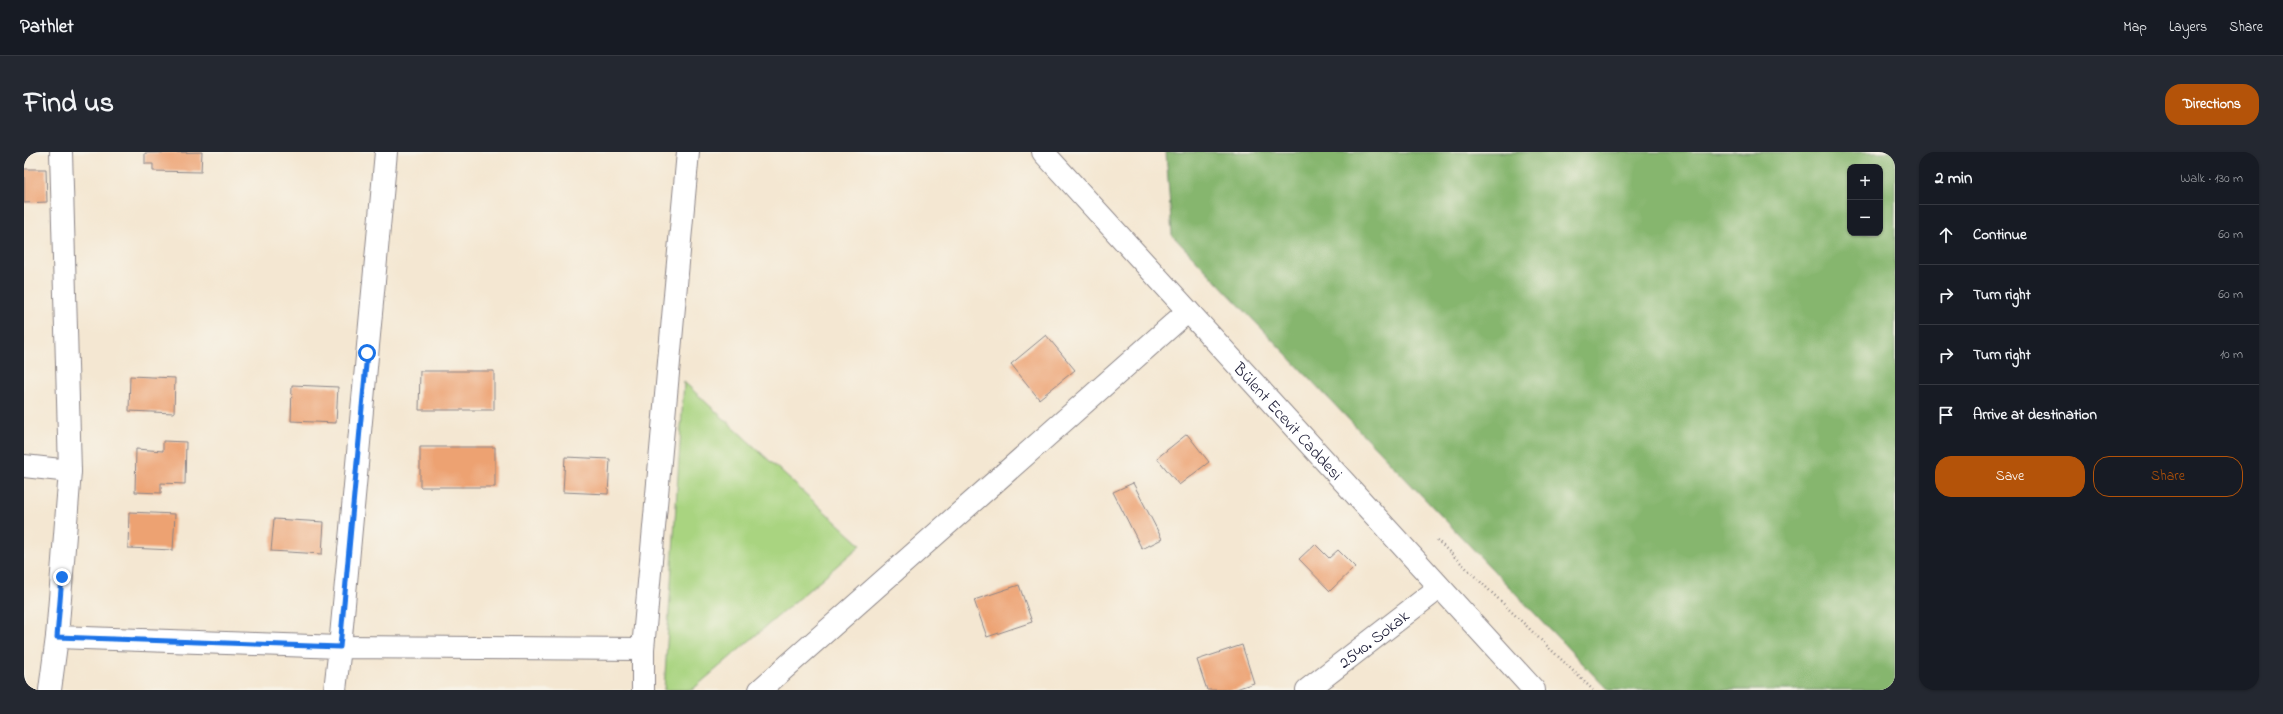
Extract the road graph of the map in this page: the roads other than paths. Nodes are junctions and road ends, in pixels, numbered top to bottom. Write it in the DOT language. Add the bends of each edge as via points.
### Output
graph roads {
  1 [pos="61,152"];
  2 [pos="386,152"];
  3 [pos="688,152"];
  4 [pos="1043,152"];
  5 [pos="1188,312"];
  6 [pos="24,466"];
  7 [pos="70,471"];
  8 [pos="1439,588"];
  9 [pos="57,637"];
  10 [pos="340,647"];
  11 [pos="643,649"];
  12 [pos="50,690"];
  13 [pos="335,690"];
  14 [pos="643,690"];
  15 [pos="760,690"];
  16 [pos="1307,690"];
  17 [pos="1534,690"];
  1 -- 7 [label="street"];
  2 -- 10 [label="street"];
  3 -- 11 [label="street"];
  4 -- 5 [label="street, Bülent Ecevit Caddesi"];
  5 -- 8 [label="street, Bülent Ecevit Caddesi"];
  5 -- 15 [label="street"];
  6 -- 7 [label="street"];
  7 -- 9 [label="street"];
  8 -- 16 [label="street, 2540. Sokak"];
  8 -- 17 [label="street, Bülent Ecevit Caddesi"];
  9 -- 10 [label="street"];
  9 -- 12 [label="street"];
  10 -- 11 [label="street"];
  10 -- 13 [label="street"];
  11 -- 14 [label="street"];
}
